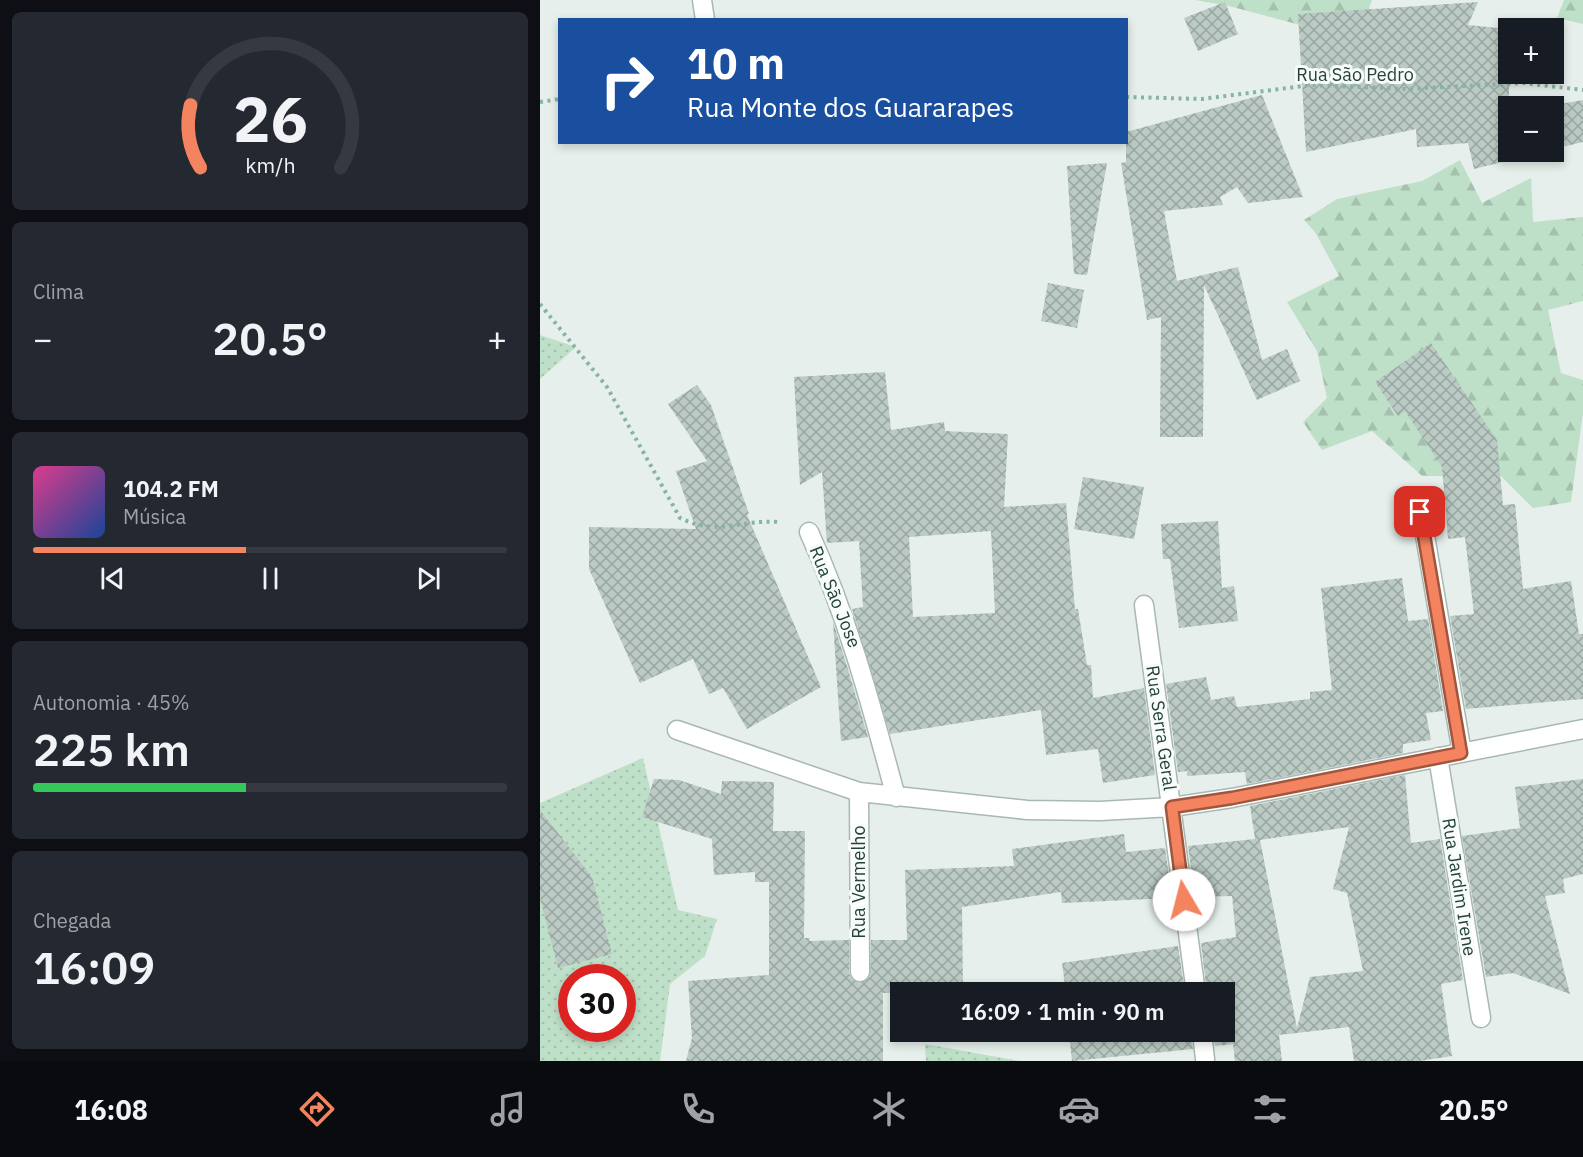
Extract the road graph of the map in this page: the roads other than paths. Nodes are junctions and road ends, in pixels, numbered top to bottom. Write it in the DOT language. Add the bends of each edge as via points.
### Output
graph roads {
  1 [pos="702,0"];
  2 [pos="705,18"];
  3 [pos="1420,512"];
  4 [pos="809,532"];
  5 [pos="1144,605"];
  6 [pos="1583,729"];
  7 [pos="677,730"];
  8 [pos="1461,753"];
  9 [pos="1438,757"];
  10 [pos="859,792"];
  11 [pos="896,797"];
  12 [pos="1172,807"];
  13 [pos="860,972"];
  14 [pos="1195,982"];
  15 [pos="1481,1018"];
  16 [pos="1203,1042"];
  17 [pos="1205,1059"];
  1 -- 2 [label="street"];
  3 -- 8 [label="street"];
  4 -- 11 [label="street, Rua São Jose" via="856,650"];
  5 -- 12 [label="street, Rua Serra Geral"];
  6 -- 8 [label="street"];
  7 -- 10 [label="street"];
  8 -- 9 [label="street"];
  9 -- 12 [label="street"];
  9 -- 15 [label="street, Rua Jardim Irene"];
  10 -- 11 [label="street"];
  10 -- 13 [label="street, Rua Vermelho"];
  11 -- 12 [label="street" via="1027,810"];
  12 -- 14 [label="street, Rua Serra Geral"];
  16 -- 17 [label="street"];
}
